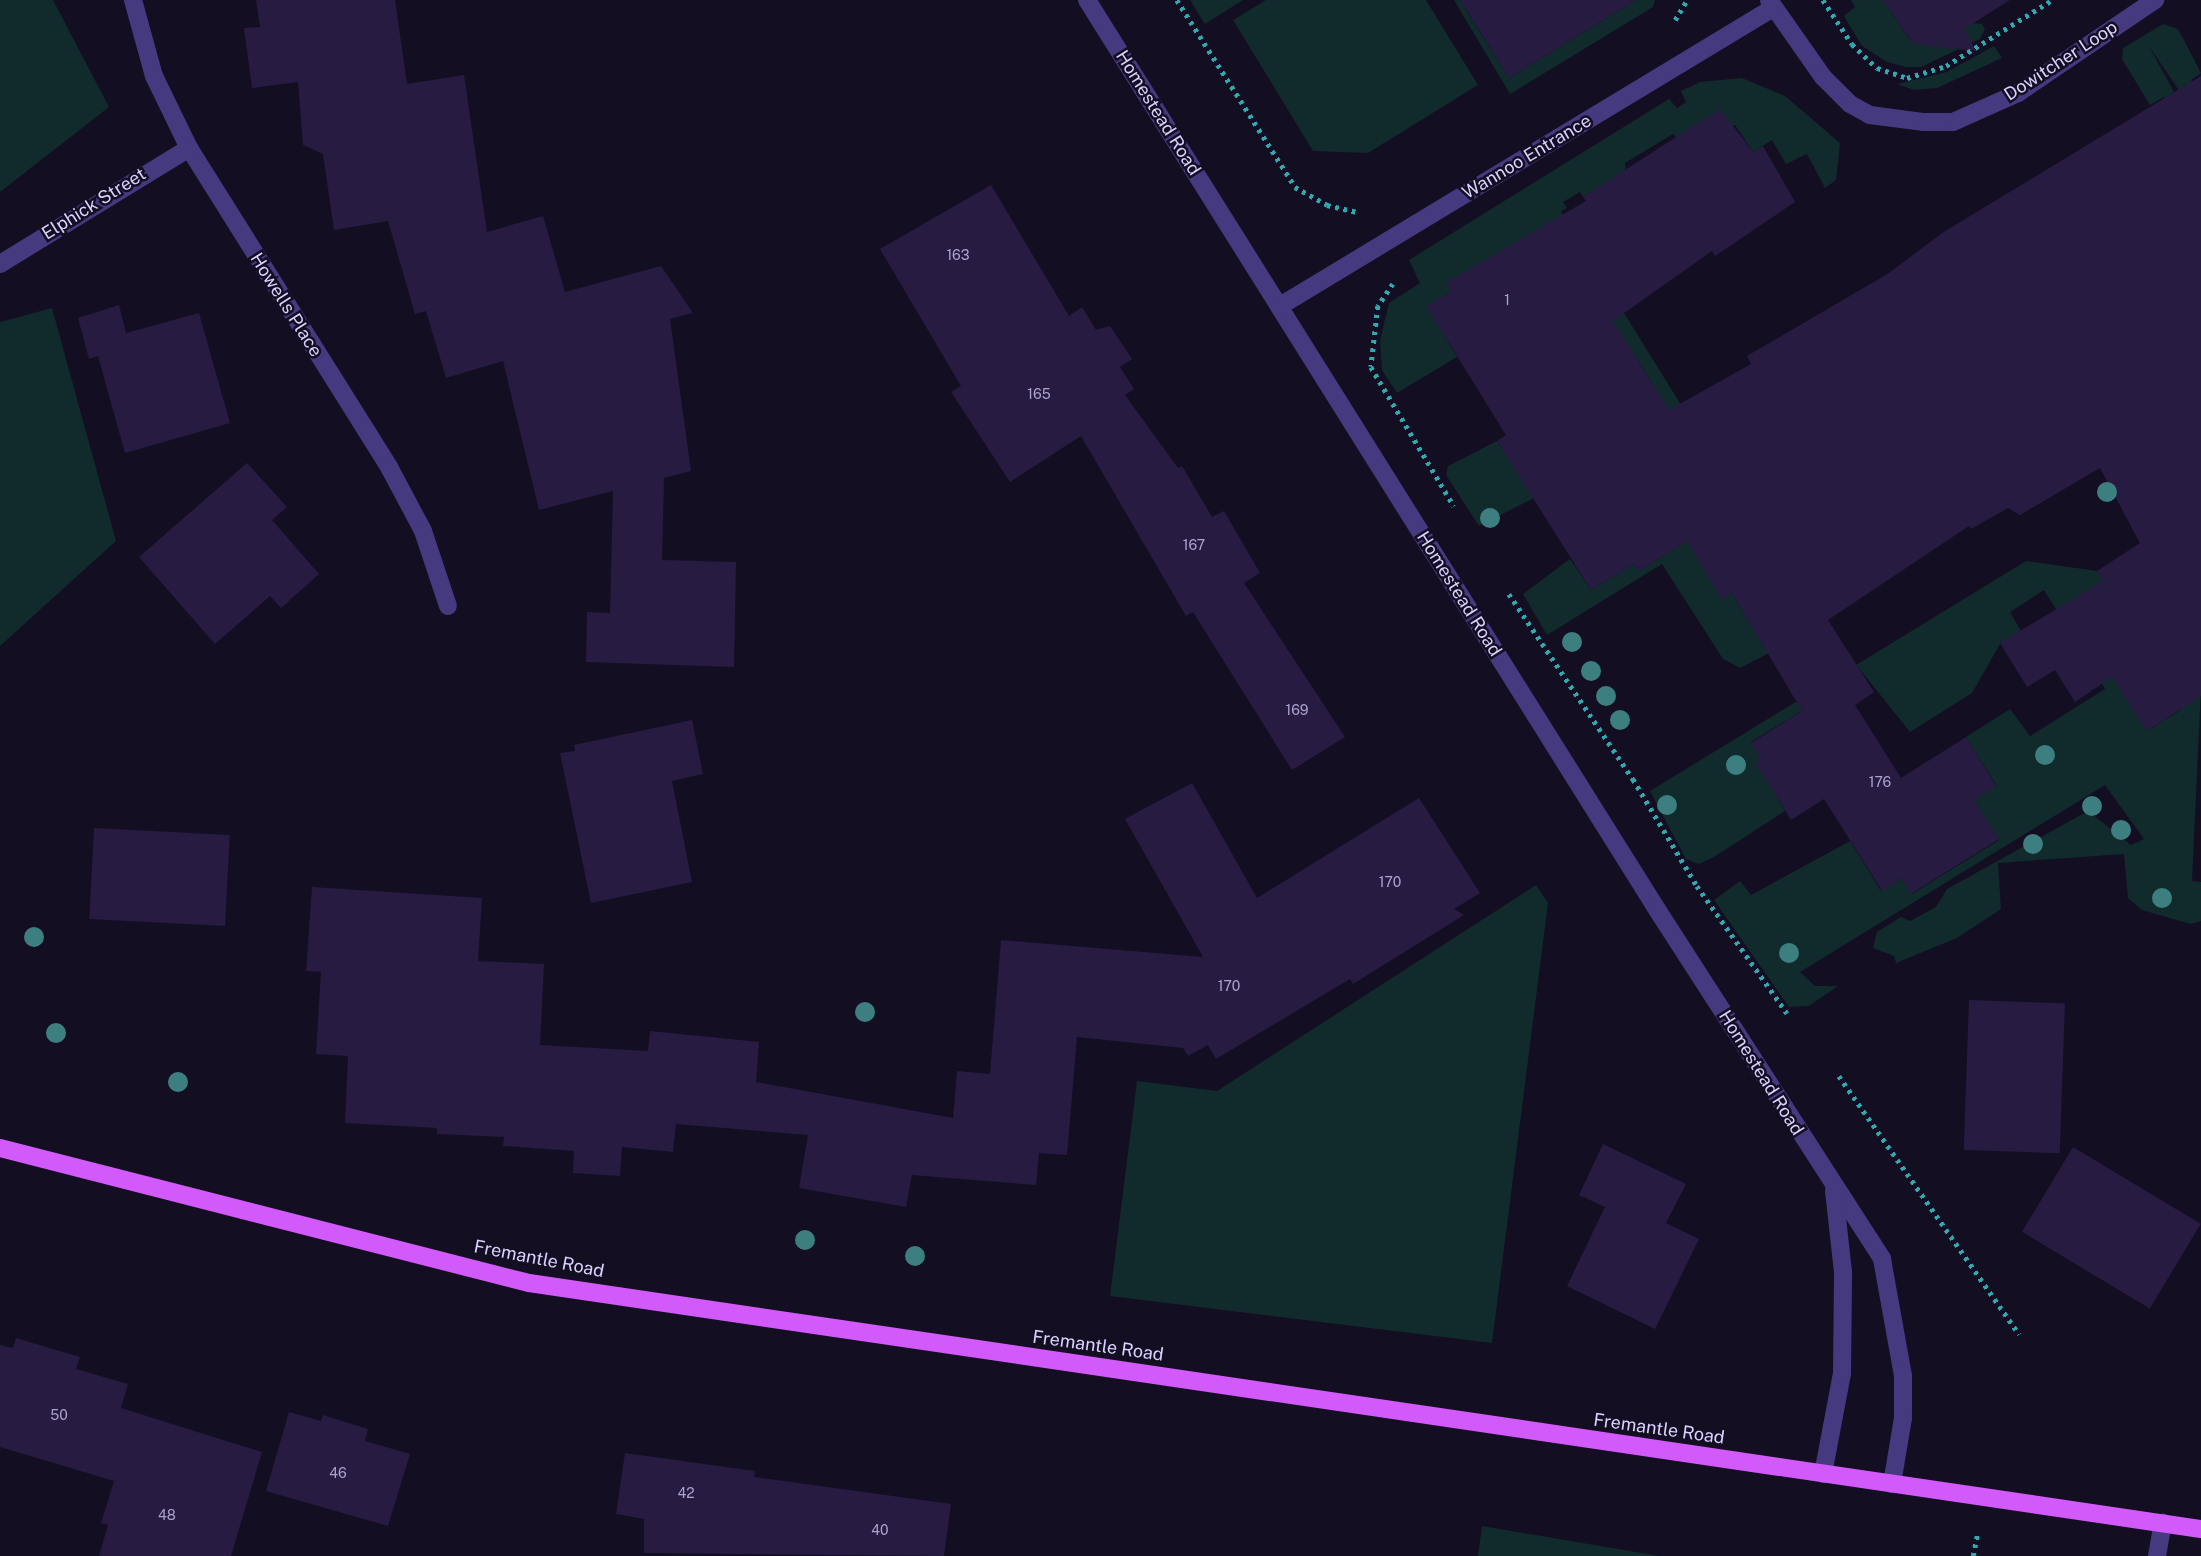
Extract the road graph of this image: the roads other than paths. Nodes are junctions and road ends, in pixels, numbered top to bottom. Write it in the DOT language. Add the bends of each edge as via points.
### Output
graph roads {
  1 [pos="133,0"];
  2 [pos="1087,0"];
  3 [pos="2155,0"];
  4 [pos="1771,4"];
  5 [pos="189,148"];
  6 [pos="0,264"];
  7 [pos="1280,306"];
  8 [pos="448,606"];
  9 [pos="0,1148"];
  10 [pos="1833,1186"];
  11 [pos="1823,1474"];
  12 [pos="1892,1484"];
  13 [pos="2163,1523"];
  14 [pos="2201,1529"];
  15 [pos="2158,1556"];
  1 -- 5 [label="street, Howells Place" via="154,76"];
  2 -- 7 [label="street, Homestead Road"];
  3 -- 4 [label="street, Dowitcher Loop" via="2018,93 1953,122 1897,121 1870,115 1850,104 1822,77"];
  4 -- 7 [label="street, Wannoo Entrance"];
  5 -- 6 [label="street, Elphick Street"];
  5 -- 8 [label="street, Howells Place" via="389,467 423,531"];
  7 -- 10 [label="street, Homestead Road"];
  9 -- 11 [label="main road, Fremantle Road" via="529,1283"];
  10 -- 11 [label="street, Homestead Road" via="1843,1272 1842,1373"];
  10 -- 12 [label="street, Homestead Road" via="1882,1259 1903,1376 1903,1418"];
  11 -- 12 [label="main road, Fremantle Road"];
  12 -- 13 [label="main road, Fremantle Road"];
  13 -- 14 [label="main road, Fremantle Road"];
  13 -- 15 [label="street"];
}
